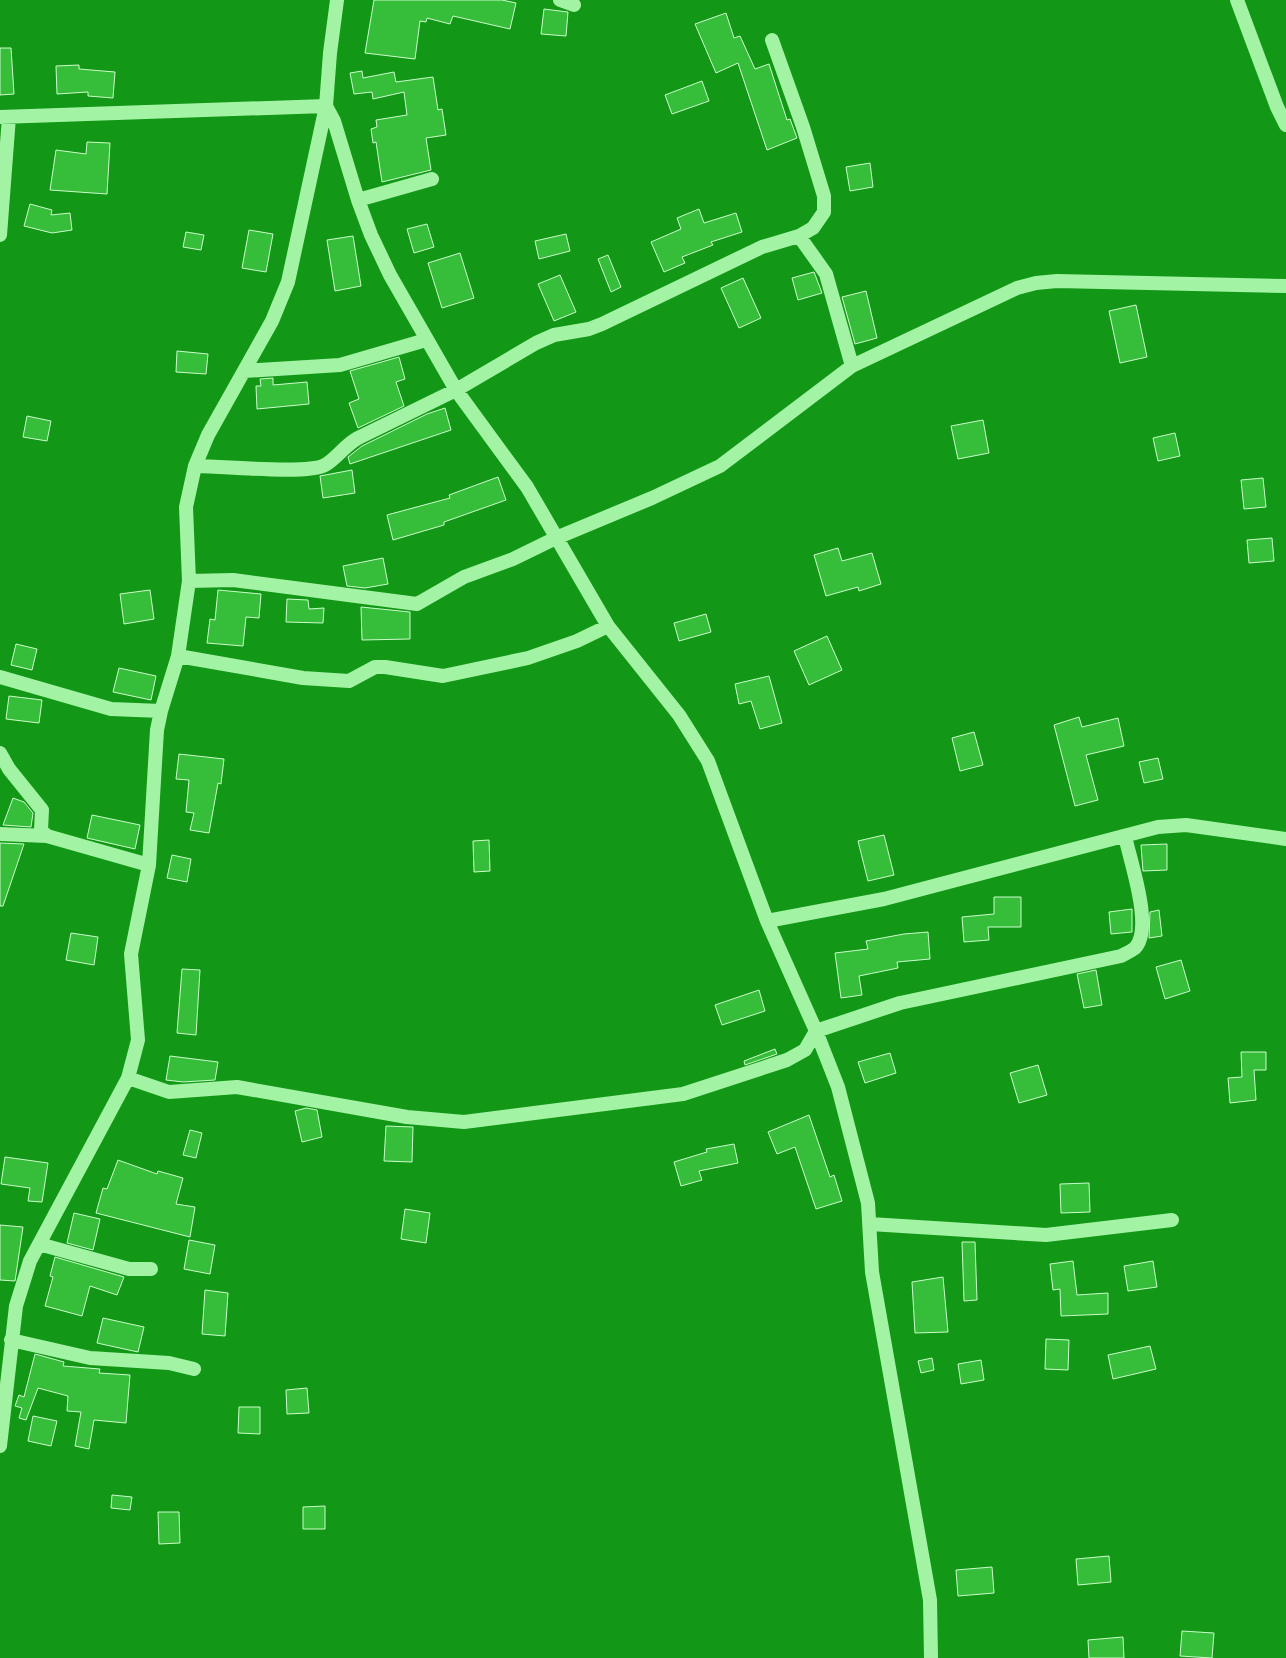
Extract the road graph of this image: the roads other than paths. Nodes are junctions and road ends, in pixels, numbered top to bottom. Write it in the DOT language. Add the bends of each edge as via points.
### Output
graph roads {
  1 [pos="337,0"];
  2 [pos="1237,0"];
  3 [pos="772,40"];
  4 [pos="326,106"];
  5 [pos="4,117"];
  6 [pos="1286,124"];
  7 [pos="432,179"];
  8 [pos="358,200"];
  9 [pos="0,235"];
  10 [pos="799,236"];
  11 [pos="1286,286"];
  12 [pos="426,340"];
  13 [pos="852,366"];
  14 [pos="244,371"];
  15 [pos="456,390"];
  16 [pos="195,466"];
  17 [pos="556,538"];
  18 [pos="190,580"];
  19 [pos="608,626"];
  20 [pos="178,656"];
  21 [pos="0,677"];
  22 [pos="160,711"];
  23 [pos="0,753"];
  24 [pos="0,834"];
  25 [pos="47,836"];
  26 [pos="1125,836"];
  27 [pos="1286,839"];
  28 [pos="149,865"];
  29 [pos="766,921"];
  30 [pos="816,1031"];
  31 [pos="128,1078"];
  32 [pos="1172,1220"];
  33 [pos="870,1224"];
  34 [pos="39,1244"];
  35 [pos="151,1269"];
  36 [pos="11,1340"];
  37 [pos="194,1369"];
  38 [pos="0,1446"];
  39 [pos="931,1658"];
  1 -- 4 [label="street"];
  2 -- 6 [label="street"];
  3 -- 10 [label="street" via="824,196 824,212 814,228"];
  4 -- 5 [label="street"];
  4 -- 8 [label="street"];
  4 -- 14 [label="street" via="288,282"];
  5 -- 9 [label="street"];
  7 -- 8 [label="street"];
  8 -- 12 [label="street" via="390,275"];
  10 -- 13 [label="street" via="826,274"];
  10 -- 15 [label="street" via="762,247 589,330 554,335"];
  11 -- 13 [label="street" via="1036,282"];
  12 -- 14 [label="street" via="340,365"];
  12 -- 15 [label="street"];
  13 -- 17 [label="street" via="720,466"];
  14 -- 16 [label="street" via="208,435"];
  15 -- 16 [label="street" via="347,444 324,466 265,470"];
  15 -- 17 [label="street" via="510,462"];
  16 -- 18 [label="street" via="186,507"];
  17 -- 18 [label="street" via="493,568 464,577 417,604 233,580"];
  17 -- 19 [label="street"];
  18 -- 20 [label="street"];
  19 -- 20 [label="street" via="528,658 443,676 375,667 349,681 303,678"];
  19 -- 29 [label="street" via="679,715 708,761"];
  20 -- 22 [label="street"];
  21 -- 22 [label="street" via="111,709"];
  22 -- 28 [label="street"];
  23 -- 25 [label="street" via="42,810 41,830"];
  24 -- 25 [label="street"];
  25 -- 28 [label="street"];
  26 -- 27 [label="street" via="1158,827 1186,825"];
  26 -- 29 [label="street" via="884,899"];
  26 -- 30 [label="street" via="1142,915 1142,933 1135,948 1121,956 900,1003"];
  28 -- 31 [label="street" via="131,954 138,1040"];
  29 -- 30 [label="street"];
  30 -- 31 [label="street" via="805,1050 788,1060 682,1094 464,1122 407,1117 237,1087 169,1092"];
  30 -- 33 [label="street" via="838,1087"];
  31 -- 34 [label="street"];
  32 -- 33 [label="street" via="1046,1235"];
  33 -- 39 [label="street" via="872,1272 930,1600"];
  34 -- 35 [label="street" via="129,1269"];
  34 -- 36 [label="street" via="30,1261 16,1306"];
  36 -- 37 [label="street" via="90,1358 169,1363"];
  36 -- 38 [label="street"];
}
